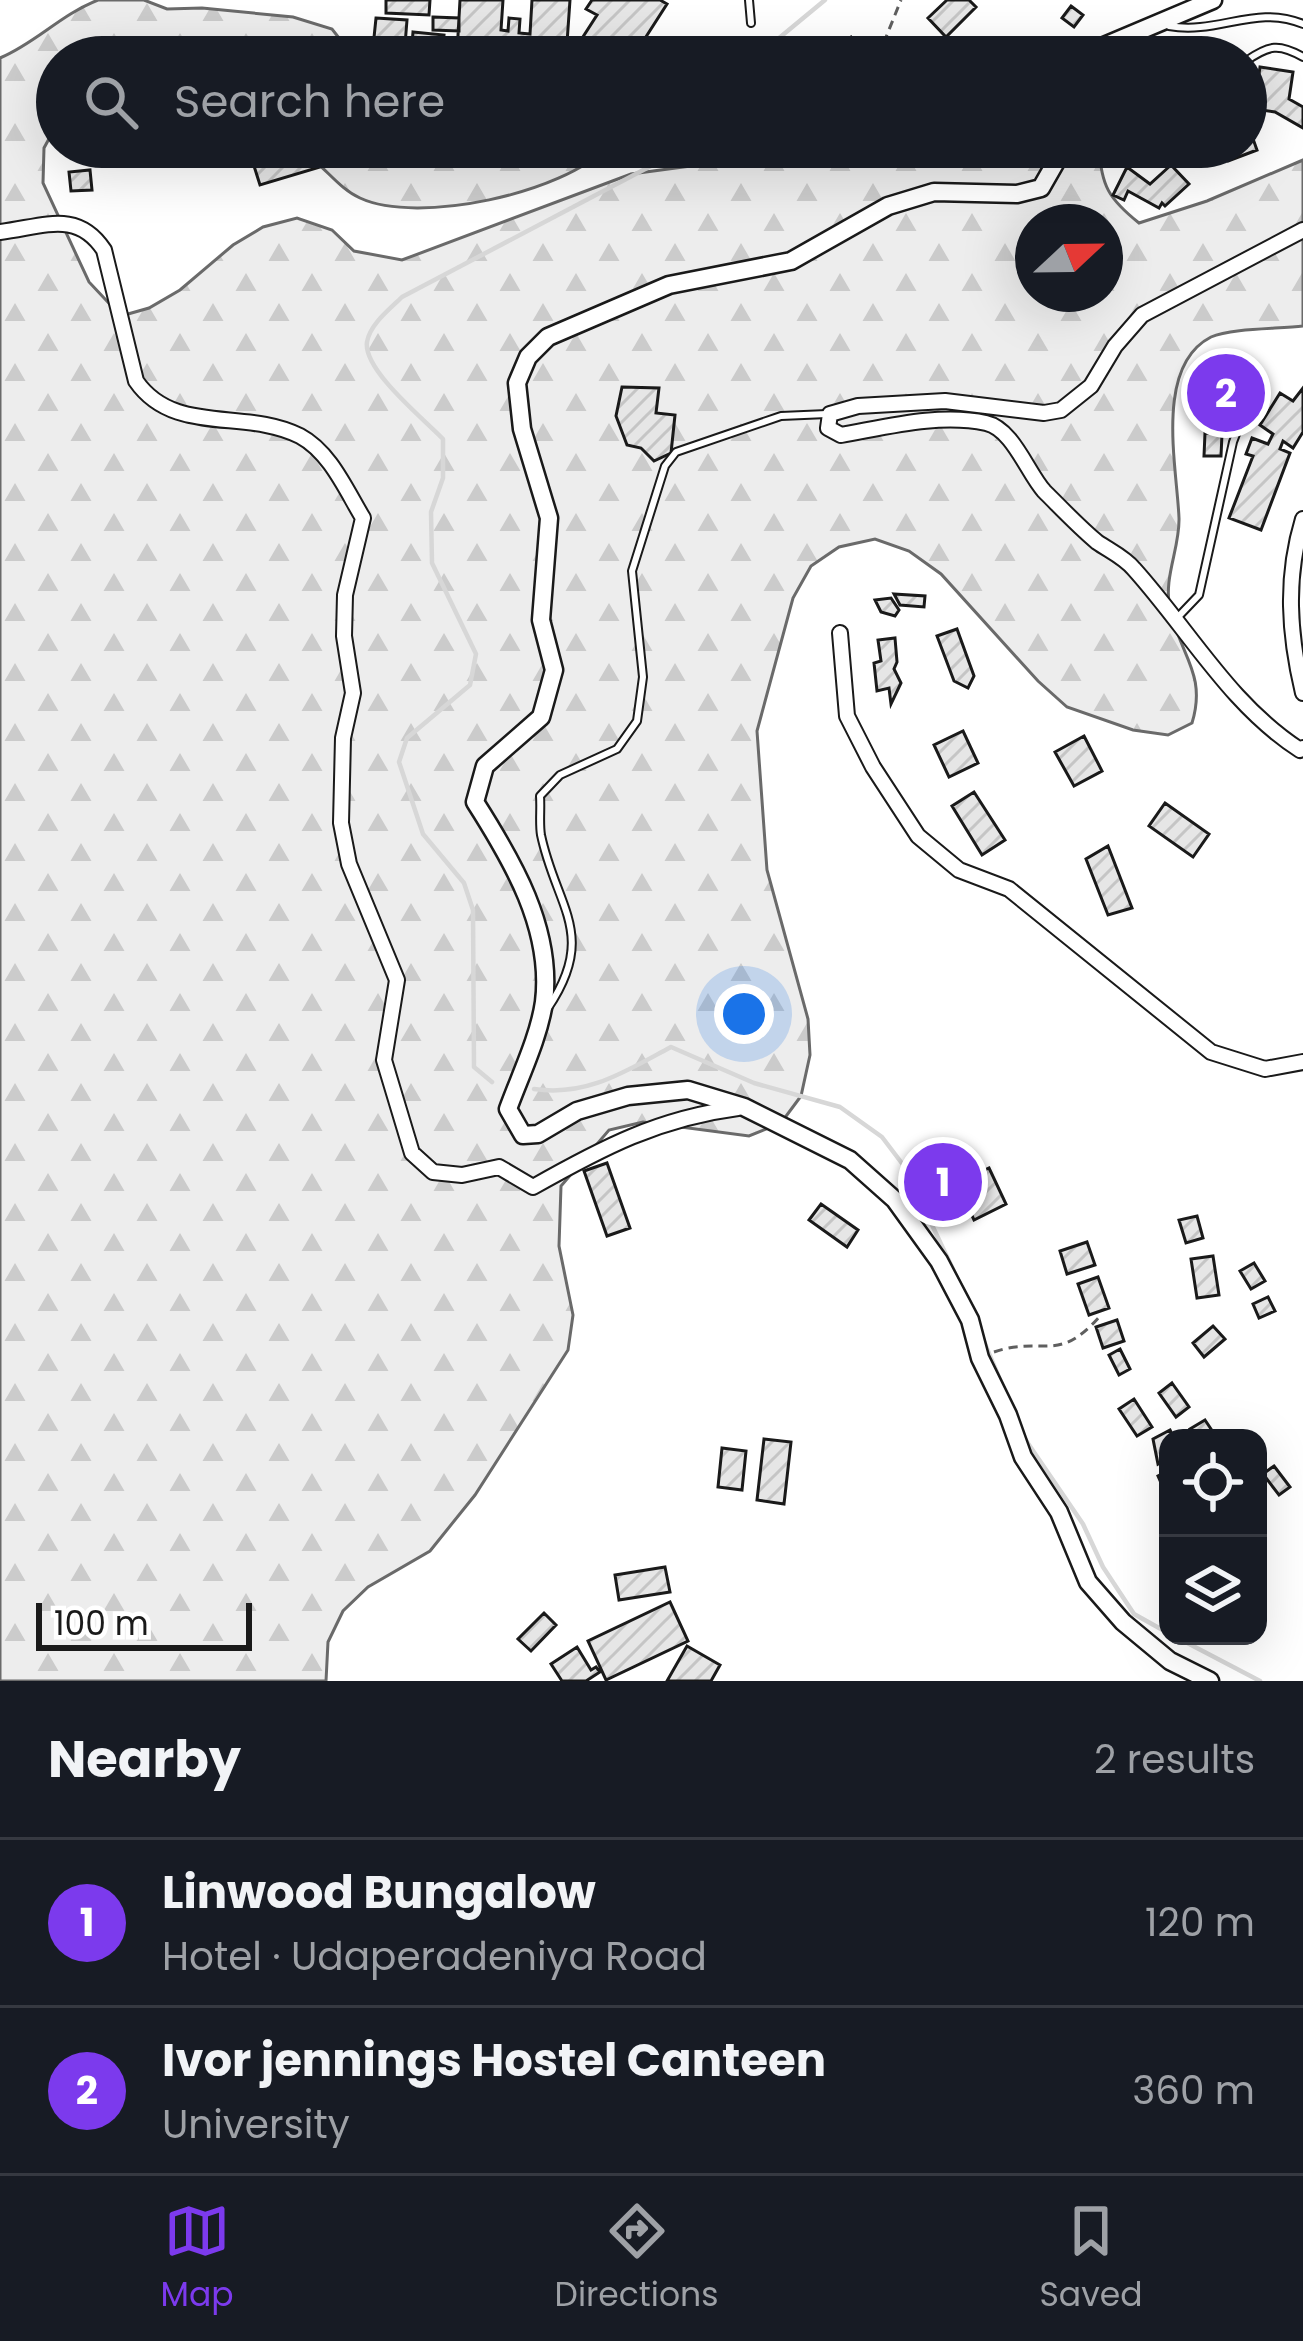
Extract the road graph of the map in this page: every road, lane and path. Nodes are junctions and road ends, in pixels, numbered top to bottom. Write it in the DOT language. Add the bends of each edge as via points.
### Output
graph roads {
  1 [pos="749,0"];
  2 [pos="901,0"];
  3 [pos="1213,0"];
  4 [pos="1162,19"];
  5 [pos="752,23"];
  6 [pos="1303,24"];
  7 [pos="886,36"];
  8 [pos="1124,36"];
  9 [pos="1267,47"];
  10 [pos="1303,57"];
  11 [pos="1052,168"];
  12 [pos="1303,230"];
  13 [pos="0,232"];
  14 [pos="1257,379"];
  15 [pos="830,414"];
  16 [pos="1303,519"];
  17 [pos="1177,618"];
  18 [pos="840,633"];
  19 [pos="1303,694"];
  20 [pos="1303,748"];
  21 [pos="537,1024"];
  22 [pos="1303,1062"];
  23 [pos="744,1107"];
  24 [pos="1100,1316"];
  25 [pos="1001,1349"];
  26 [pos="1210,1681"];
  1 -- 5 [label="lane"];
  2 -- 7 [label="path"];
  3 -- 4 [label="street"];
  4 -- 6 [label="lane" via="1195,31 1255,17"];
  4 -- 8 [label="street"];
  9 -- 10 [label="lane"];
  11 -- 21 [label="street" via="1041,188 1017,194 934,192 888,206 791,261 669,286 548,338 528,357 517,383 549,518 541,620 554,670 541,717 485,766 475,802 511,858 534,918 544,965"];
  12 -- 15 [label="street" via="1142,315 1091,386 1061,410 945,401"];
  13 -- 23 [label="street" via="76,223 92,232 148,399 302,437 324,455 363,518 345,595 353,693 341,823 349,864 397,980 384,1060 412,1153 433,1172 500,1167 533,1187 666,1120"];
  14 -- 17 [label="lane" via="1233,442 1199,595"];
  15 -- 17 [label="street" via="828,428 841,435 929,420 1000,428 1041,488 1129,562"];
  15 -- 21 [label="lane" via="781,416 693,443 665,466 632,571 643,677 637,721 617,749 560,775 541,796 541,833 574,946 562,986"];
  16 -- 19 [label="street" via="1289,599"];
  17 -- 20 [label="street" via="1232,692 1272,732"];
  18 -- 22 [label="street" via="848,716 918,836 959,870 1009,889 1211,1052 1265,1070"];
  21 -- 23 [label="street" via="508,1109 523,1135 628,1096 688,1090"];
  23 -- 26 [label="street" via="850,1160 895,1201 970,1320 1023,1457 1060,1512 1088,1582 1170,1661"];
  24 -- 25 [label="path" via="1080,1339 1061,1346"];
}
